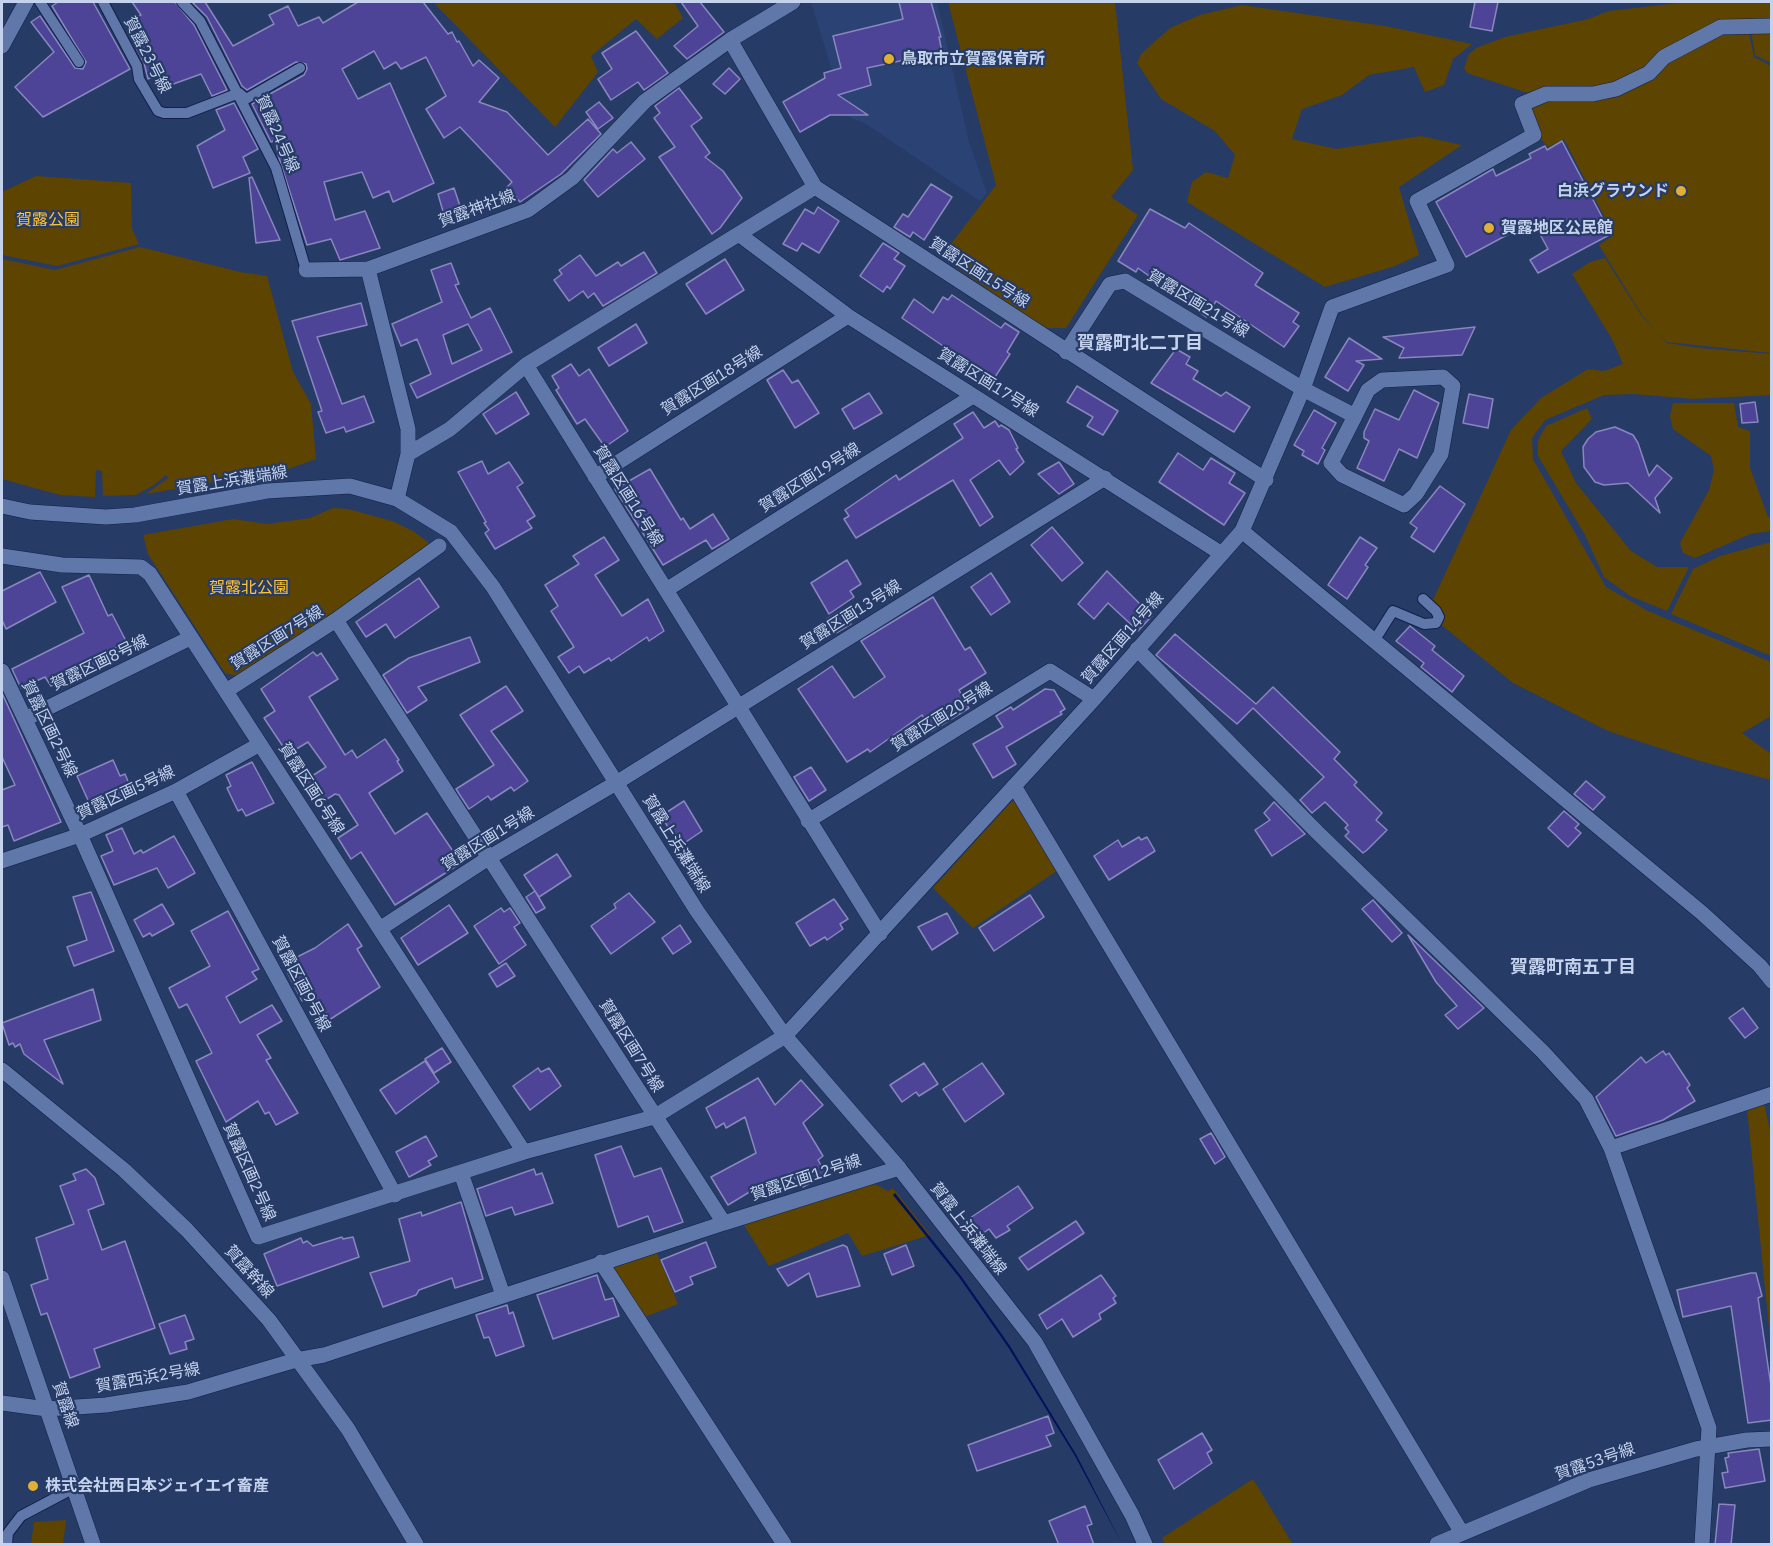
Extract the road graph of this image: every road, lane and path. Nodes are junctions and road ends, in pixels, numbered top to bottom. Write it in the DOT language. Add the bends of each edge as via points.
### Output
graph roads {
  1 [pos="26,2"];
  2 [pos="40,2"];
  3 [pos="103,2"];
  4 [pos="182,2"];
  5 [pos="793,2"];
  6 [pos="1772,26"];
  7 [pos="730,40"];
  8 [pos="2,46"];
  9 [pos="79,62"];
  10 [pos="300,68"];
  11 [pos="239,93"];
  12 [pos="815,187"];
  13 [pos="740,235"];
  14 [pos="368,269"];
  15 [pos="306,270"];
  16 [pos="848,316"];
  17 [pos="1066,352"];
  18 [pos="526,366"];
  19 [pos="1303,389"];
  20 [pos="973,396"];
  21 [pos="1355,416"];
  22 [pos="408,454"];
  23 [pos="596,477"];
  24 [pos="1105,478"];
  25 [pos="1266,480"];
  26 [pos="397,499"];
  27 [pos="2,506"];
  28 [pos="1242,531"];
  29 [pos="439,546"];
  30 [pos="1222,554"];
  31 [pos="2,556"];
  32 [pos="666,590"];
  33 [pos="1423,599"];
  34 [pos="336,620"];
  35 [pos="190,638"];
  36 [pos="1374,641"];
  37 [pos="1137,649"];
  38 [pos="2,671"];
  39 [pos="226,691"];
  40 [pos="1094,699"];
  41 [pos="736,706"];
  42 [pos="25,719"];
  43 [pos="260,744"];
  44 [pos="616,783"];
  45 [pos="1014,786"];
  46 [pos="176,791"];
  47 [pos="808,821"];
  48 [pos="80,835"];
  49 [pos="490,858"];
  50 [pos="2,861"];
  51 [pos="381,928"];
  52 [pos="880,934"];
  53 [pos="1772,981"];
  54 [pos="786,1036"];
  55 [pos="2,1070"];
  56 [pos="1772,1094"];
  57 [pos="654,1117"];
  58 [pos="1611,1148"];
  59 [pos="524,1152"];
  60 [pos="899,1168"];
  61 [pos="461,1173"];
  62 [pos="395,1195"];
  63 [pos="724,1223"];
  64 [pos="601,1262"];
  65 [pos="2,1278"];
  66 [pos="503,1295"];
  67 [pos="297,1360"];
  68 [pos="2,1403"];
  69 [pos="47,1408"];
  70 [pos="1772,1439"];
  71 [pos="1710,1447"];
  72 [pos="74,1488"];
  73 [pos="1462,1533"];
  74 [pos="7,1545"];
  75 [pos="93,1545"];
  76 [pos="416,1545"];
  77 [pos="784,1545"];
  78 [pos="1145,1545"];
  79 [pos="1437,1545"];
  80 [pos="1702,1545"];
  1 -- 8 [label="street"];
  2 -- 9 [label="lane"];
  3 -- 11 [label="lane, 賀露23号線" via="158,111 170,115 187,113"];
  4 -- 11 [label="lane, 賀露24号線" via="200,21"];
  5 -- 7 [label="street, 賀露神社線"];
  6 -- 19 [label="street, 賀露区画14号線" via="1721,27 1664,57 1649,73 1616,89 1593,94 1546,94 1522,104 1534,135 1417,201 1447,265 1332,307"];
  7 -- 12 [label="street, 賀露区画15号線"];
  7 -- 14 [label="street, 賀露神社線" via="645,101 572,178 528,210"];
  10 -- 11 [label="lane, 賀露23号線" via="246,99"];
  11 -- 15 [label="lane, 賀露24号線" via="276,168"];
  12 -- 13 [label="street"];
  12 -- 17 [label="street, 賀露区画15号線"];
  13 -- 16 [label="street, 賀露区画17号線"];
  13 -- 18 [label="street"];
  14 -- 15 [label="street, 賀露24号線"];
  14 -- 22 [label="street" via="408,429"];
  16 -- 20 [label="street, 賀露区画17号線"];
  16 -- 23 [label="street, 賀露区画18号線"];
  17 -- 19 [label="street, 賀露区画21号線" via="1110,284 1125,281"];
  17 -- 25 [label="street, 賀露区画15号線"];
  18 -- 22 [label="street" via="450,429"];
  18 -- 23 [label="street, 賀露区画16号線"];
  19 -- 21 [label="street, 賀露区画21号線"];
  19 -- 25 [label="street, 賀露区画14号線"];
  20 -- 24 [label="street, 賀露区画17号線"];
  20 -- 32 [label="street, 賀露区画19号線"];
  21 -- 21 [label="street" via="1368,390 1382,380 1443,377 1453,386 1441,454 1416,494 1404,505 1342,475 1331,463"];
  22 -- 26 [label="street"];
  23 -- 32 [label="street, 賀露区画16号線"];
  24 -- 30 [label="street, 賀露区画17号線"];
  24 -- 41 [label="street, 賀露区画13号線"];
  25 -- 28 [label="street, 賀露区画14号線"];
  26 -- 27 [label="street, 賀露上浜灘端線" via="350,486 267,491 106,517 30,512"];
  26 -- 44 [label="street, 賀露上浜灘端線" via="451,532 536,652"];
  28 -- 30 [label="street, 賀露区画14号線"];
  28 -- 36 [label="street"];
  29 -- 34 [label="street"];
  30 -- 37 [label="street, 賀露区画14号線"];
  31 -- 35 [label="street, 賀露区画6号線" via="62,565 141,567 150,574"];
  32 -- 41 [label="street, 賀露区画16号線"];
  33 -- 36 [label="lane" via="1436,611 1436,623 1424,624 1394,611"];
  34 -- 39 [label="street, 賀露区画7号線"];
  34 -- 49 [label="street, 賀露区画7号線"];
  35 -- 39 [label="street, 賀露区画6号線"];
  35 -- 42 [label="street, 賀露区画8号線"];
  36 -- 53 [label="street" via="1702,913"];
  37 -- 40 [label="street, 賀露区画14号線"];
  37 -- 58 [label="street" via="1316,831 1543,1052 1586,1100"];
  38 -- 42 [label="street, 賀露区画2号線"];
  39 -- 43 [label="street, 賀露区画6号線"];
  40 -- 45 [label="street, 賀露区画14号線"];
  40 -- 47 [label="street, 賀露区画20号線" via="1050,671"];
  41 -- 44 [label="street, 賀露区画13号線"];
  41 -- 47 [label="street, 賀露区画16号線"];
  42 -- 48 [label="street, 賀露区画2号線"];
  43 -- 46 [label="street, 賀露区画5号線"];
  43 -- 51 [label="street, 賀露区画6号線"];
  44 -- 49 [label="street, 賀露区画1号線"];
  44 -- 54 [label="street, 賀露上浜灘端線" via="696,910"];
  45 -- 52 [label="street, 賀露区画14号線"];
  45 -- 73 [label="street"];
  46 -- 48 [label="street, 賀露区画5号線"];
  46 -- 62 [label="street, 賀露区画9号線"];
  47 -- 52 [label="street, 賀露区画16号線"];
  48 -- 50 [label="street, 賀露区画5号線"];
  48 -- 62 [label="street, 賀露区画2号線" via="258,1237"];
  49 -- 51 [label="street, 賀露区画1号線"];
  49 -- 57 [label="street, 賀露区画7号線"];
  51 -- 59 [label="street, 賀露区画6号線"];
  52 -- 54 [label="street, 賀露区画14号線"];
  54 -- 57 [label="street, 賀露区画2号線"];
  54 -- 60 [label="street, 賀露上浜灘端線"];
  55 -- 67 [label="street, 賀露幹線" via="124,1170 187,1230 269,1320"];
  56 -- 58 [label="street"];
  57 -- 59 [label="street, 賀露区画2号線"];
  57 -- 63 [label="street, 賀露区画7号線"];
  58 -- 71 [label="street" via="1709,1428"];
  59 -- 61 [label="street, 賀露区画2号線"];
  60 -- 63 [label="street, 賀露区画12号線"];
  60 -- 78 [label="street, 賀露上浜灘端線" via="1035,1342"];
  61 -- 62 [label="street, 賀露区画2号線"];
  61 -- 66 [label="street"];
  63 -- 64 [label="street"];
  64 -- 66 [label="street"];
  64 -- 77 [label="street"];
  65 -- 69 [label="street, 賀露線"];
  66 -- 67 [label="street" via="324,1355"];
  67 -- 69 [label="street, 賀露西浜2号線" via="188,1392 106,1405"];
  67 -- 76 [label="street, 賀露幹線" via="348,1429"];
  68 -- 69 [label="street, 賀露西浜2号線"];
  69 -- 72 [label="street, 賀露線"];
  70 -- 71 [label="street, 賀露53号線"];
  71 -- 73 [label="street, 賀露53号線" via="1589,1480"];
  71 -- 80 [label="street"];
  72 -- 74 [label="lane" via="21,1516 8,1533"];
  72 -- 75 [label="street, 賀露線"];
  73 -- 79 [label="street, 賀露53号線"];
}
